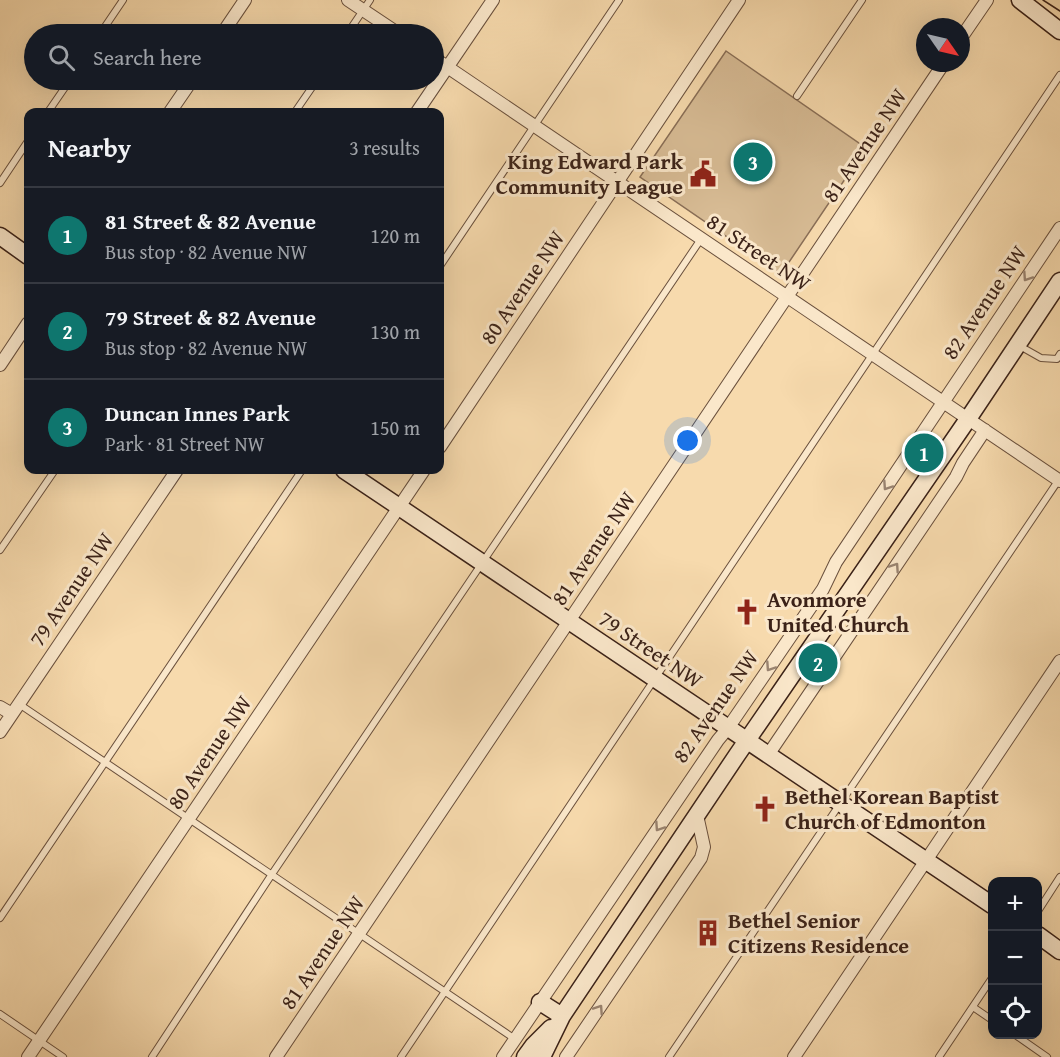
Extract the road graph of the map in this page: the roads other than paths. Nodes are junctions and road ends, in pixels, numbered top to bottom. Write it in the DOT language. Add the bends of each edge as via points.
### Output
graph roads {
  1 [pos="123,0"];
  2 [pos="245,0"];
  3 [pos="348,0"];
  4 [pos="493,0"];
  5 [pos="619,0"];
  6 [pos="739,0"];
  7 [pos="862,0"];
  8 [pos="987,0"];
  9 [pos="1020,0"];
  10 [pos="367,5"];
  11 [pos="107,24"];
  12 [pos="229,24"];
  13 [pos="354,24"];
  14 [pos="388,24"];
  15 [pos="970,25"];
  16 [pos="1059,30"];
  17 [pos="444,65"];
  18 [pos="448,68"];
  19 [pos="938,72"];
  20 [pos="444,74"];
  21 [pos="1060,75"];
  22 [pos="63,90"];
  23 [pos="185,90"];
  24 [pos="310,90"];
  25 [pos="432,90"];
  26 [pos="797,96"];
  27 [pos="51,108"];
  28 [pos="173,108"];
  29 [pos="298,108"];
  30 [pos="420,108"];
  31 [pos="534,126"];
  32 [pos="24,147"];
  33 [pos="617,182"];
  34 [pos="0,183"];
  35 [pos="1060,228"];
  36 [pos="0,236"];
  37 [pos="701,238"];
  38 [pos="24,253"];
  39 [pos="444,260"];
  40 [pos="1060,281"];
  41 [pos="787,296"];
  42 [pos="24,329"];
  43 [pos="1018,344"];
  44 [pos="873,354"];
  45 [pos="1060,354"];
  46 [pos="0,365"];
  47 [pos="944,402"];
  48 [pos="968,419"];
  49 [pos="985,430"];
  50 [pos="444,441"];
  51 [pos="51,474"];
  52 [pos="174,474"];
  53 [pos="299,474"];
  54 [pos="351,474"];
  55 [pos="421,474"];
  56 [pos="1060,480"];
  57 [pos="399,507"];
  58 [pos="0,550"];
  59 [pos="483,562"];
  60 [pos="568,621"];
  61 [pos="1060,661"];
  62 [pos="654,678"];
  63 [pos="0,706"];
  64 [pos="15,709"];
  65 [pos="728,728"];
  66 [pos="0,732"];
  67 [pos="747,741"];
  68 [pos="768,754"];
  69 [pos="104,761"];
  70 [pos="840,804"];
  71 [pos="697,815"];
  72 [pos="189,819"];
  73 [pos="925,861"];
  74 [pos="272,874"];
  75 [pos="1060,877"];
  76 [pos="988,902"];
  77 [pos="1042,905"];
  78 [pos="0,918"];
  79 [pos="359,933"];
  80 [pos="1042,938"];
  81 [pos="1060,951"];
  82 [pos="988,985"];
  83 [pos="445,991"];
  84 [pos="540,1002"];
  85 [pos="973,1007"];
  86 [pos="0,1014"];
  87 [pos="562,1016"];
  88 [pos="988,1017"];
  89 [pos="516,1039"];
  90 [pos="1020,1039"];
  91 [pos="40,1041"];
  92 [pos="28,1057"];
  93 [pos="63,1057"];
  94 [pos="152,1057"];
  95 [pos="276,1057"];
  96 [pos="401,1057"];
  97 [pos="503,1057"];
  98 [pos="525,1057"];
  99 [pos="542,1057"];
  100 [pos="566,1057"];
  101 [pos="669,1057"];
  102 [pos="794,1057"];
  103 [pos="939,1057"];
  104 [pos="1047,1057"];
  1 -- 11 [label="lane"];
  2 -- 12 [label="street"];
  3 -- 10 [label="street"];
  4 -- 18 [label="street"];
  5 -- 31 [label="lane"];
  6 -- 33 [label="street, 80 Avenue NW"];
  7 -- 26 [label="lane"];
  8 -- 15 [label="street"];
  9 -- 16 [label="main road"];
  10 -- 13 [label="lane"];
  10 -- 14 [label="street"];
  17 -- 18 [label="street, 81 Street NW"];
  18 -- 20 [label="street"];
  18 -- 31 [label="street, 81 Street NW"];
  19 -- 41 [label="street, 81 Avenue NW"];
  21 -- 44 [label="lane"];
  22 -- 27 [label="lane"];
  23 -- 28 [label="street"];
  24 -- 29 [label="lane"];
  25 -- 30 [label="street"];
  31 -- 33 [label="street, 81 Street NW"];
  31 -- 39 [label="lane"];
  32 -- 34 [label="lane"];
  33 -- 37 [label="street, 81 Street NW"];
  33 -- 50 [label="street, 80 Avenue NW"];
  35 -- 47 [label="street, 82 Avenue NW, one-way"];
  36 -- 38 [label="main road"];
  37 -- 41 [label="street, 81 Street NW"];
  37 -- 59 [label="lane"];
  40 -- 43 [label="main road, 82 Avenue NW"];
  41 -- 44 [label="street, 81 Street NW"];
  41 -- 60 [label="street, 81 Avenue NW"];
  42 -- 46 [label="street"];
  43 -- 45 [label="lane" via="1041,358 1057,359"];
  43 -- 48 [label="main road, 82 Avenue NW"];
  44 -- 47 [label="street, 81 Street NW"];
  44 -- 62 [label="lane"];
  47 -- 48 [label="street, 81 Street NW"];
  47 -- 65 [label="street, 82 Avenue NW, one-way"];
  48 -- 49 [label="street, 81 Street NW"];
  48 -- 67 [label="main road, 82 Avenue NW"];
  49 -- 56 [label="street, 81 Street NW"];
  68 -- 49 [label="street, one-way"];
  51 -- 58 [label="lane"];
  52 -- 64 [label="street, 79 Avenue NW"];
  53 -- 69 [label="lane"];
  54 -- 57 [label="main road, 79 Street NW"];
  55 -- 57 [label="street, 80 Avenue NW"];
  56 -- 70 [label="lane"];
  57 -- 59 [label="main road, 79 Street NW"];
  57 -- 72 [label="street, 80 Avenue NW"];
  59 -- 60 [label="main road, 79 Street NW"];
  59 -- 74 [label="lane"];
  60 -- 62 [label="main road, 79 Street NW"];
  60 -- 79 [label="street, 81 Avenue NW"];
  61 -- 73 [label="street"];
  62 -- 65 [label="main road, 79 Street NW"];
  62 -- 83 [label="lane"];
  63 -- 64 [label="street"];
  64 -- 66 [label="street, 79 Avenue NW"];
  64 -- 69 [label="lane"];
  65 -- 67 [label="main road, 79 Street NW"];
  65 -- 84 [label="street, 82 Avenue NW, one-way"];
  67 -- 68 [label="main road, 79 Street NW"];
  67 -- 71 [label="main road, 82 Avenue NW"];
  68 -- 70 [label="main road, 79 Street NW"];
  69 -- 72 [label="lane"];
  69 -- 78 [label="lane"];
  70 -- 73 [label="main road, 79 Street NW"];
  70 -- 101 [label="lane"];
  71 -- 87 [label="main road, 82 Avenue NW"];
  100 -- 71 [label="street, one-way" via="700,858 704,847"];
  72 -- 74 [label="lane"];
  72 -- 91 [label="street, 80 Avenue NW"];
  73 -- 76 [label="main road, 79 Street NW"];
  73 -- 102 [label="street"];
  74 -- 79 [label="lane"];
  74 -- 94 [label="lane"];
  75 -- 77 [label="lane"];
  79 -- 83 [label="lane"];
  79 -- 95 [label="street, 81 Avenue NW"];
  80 -- 81 [label="main road"];
  82 -- 85 [label="lane"];
  83 -- 89 [label="lane"];
  83 -- 96 [label="lane"];
  84 -- 87 [label="main road"];
  84 -- 89 [label="street, 82 Avenue NW"];
  85 -- 88 [label="lane"];
  85 -- 103 [label="lane"];
  86 -- 91 [label="lane"];
  87 -- 98 [label="main road, 82 Avenue NW"];
  87 -- 99 [label="main road, 82 Avenue NW"];
  89 -- 97 [label="street, 82 Avenue NW"];
  90 -- 104 [label="lane"];
  91 -- 92 [label="street, 80 Avenue NW"];
  91 -- 93 [label="lane"];
}
